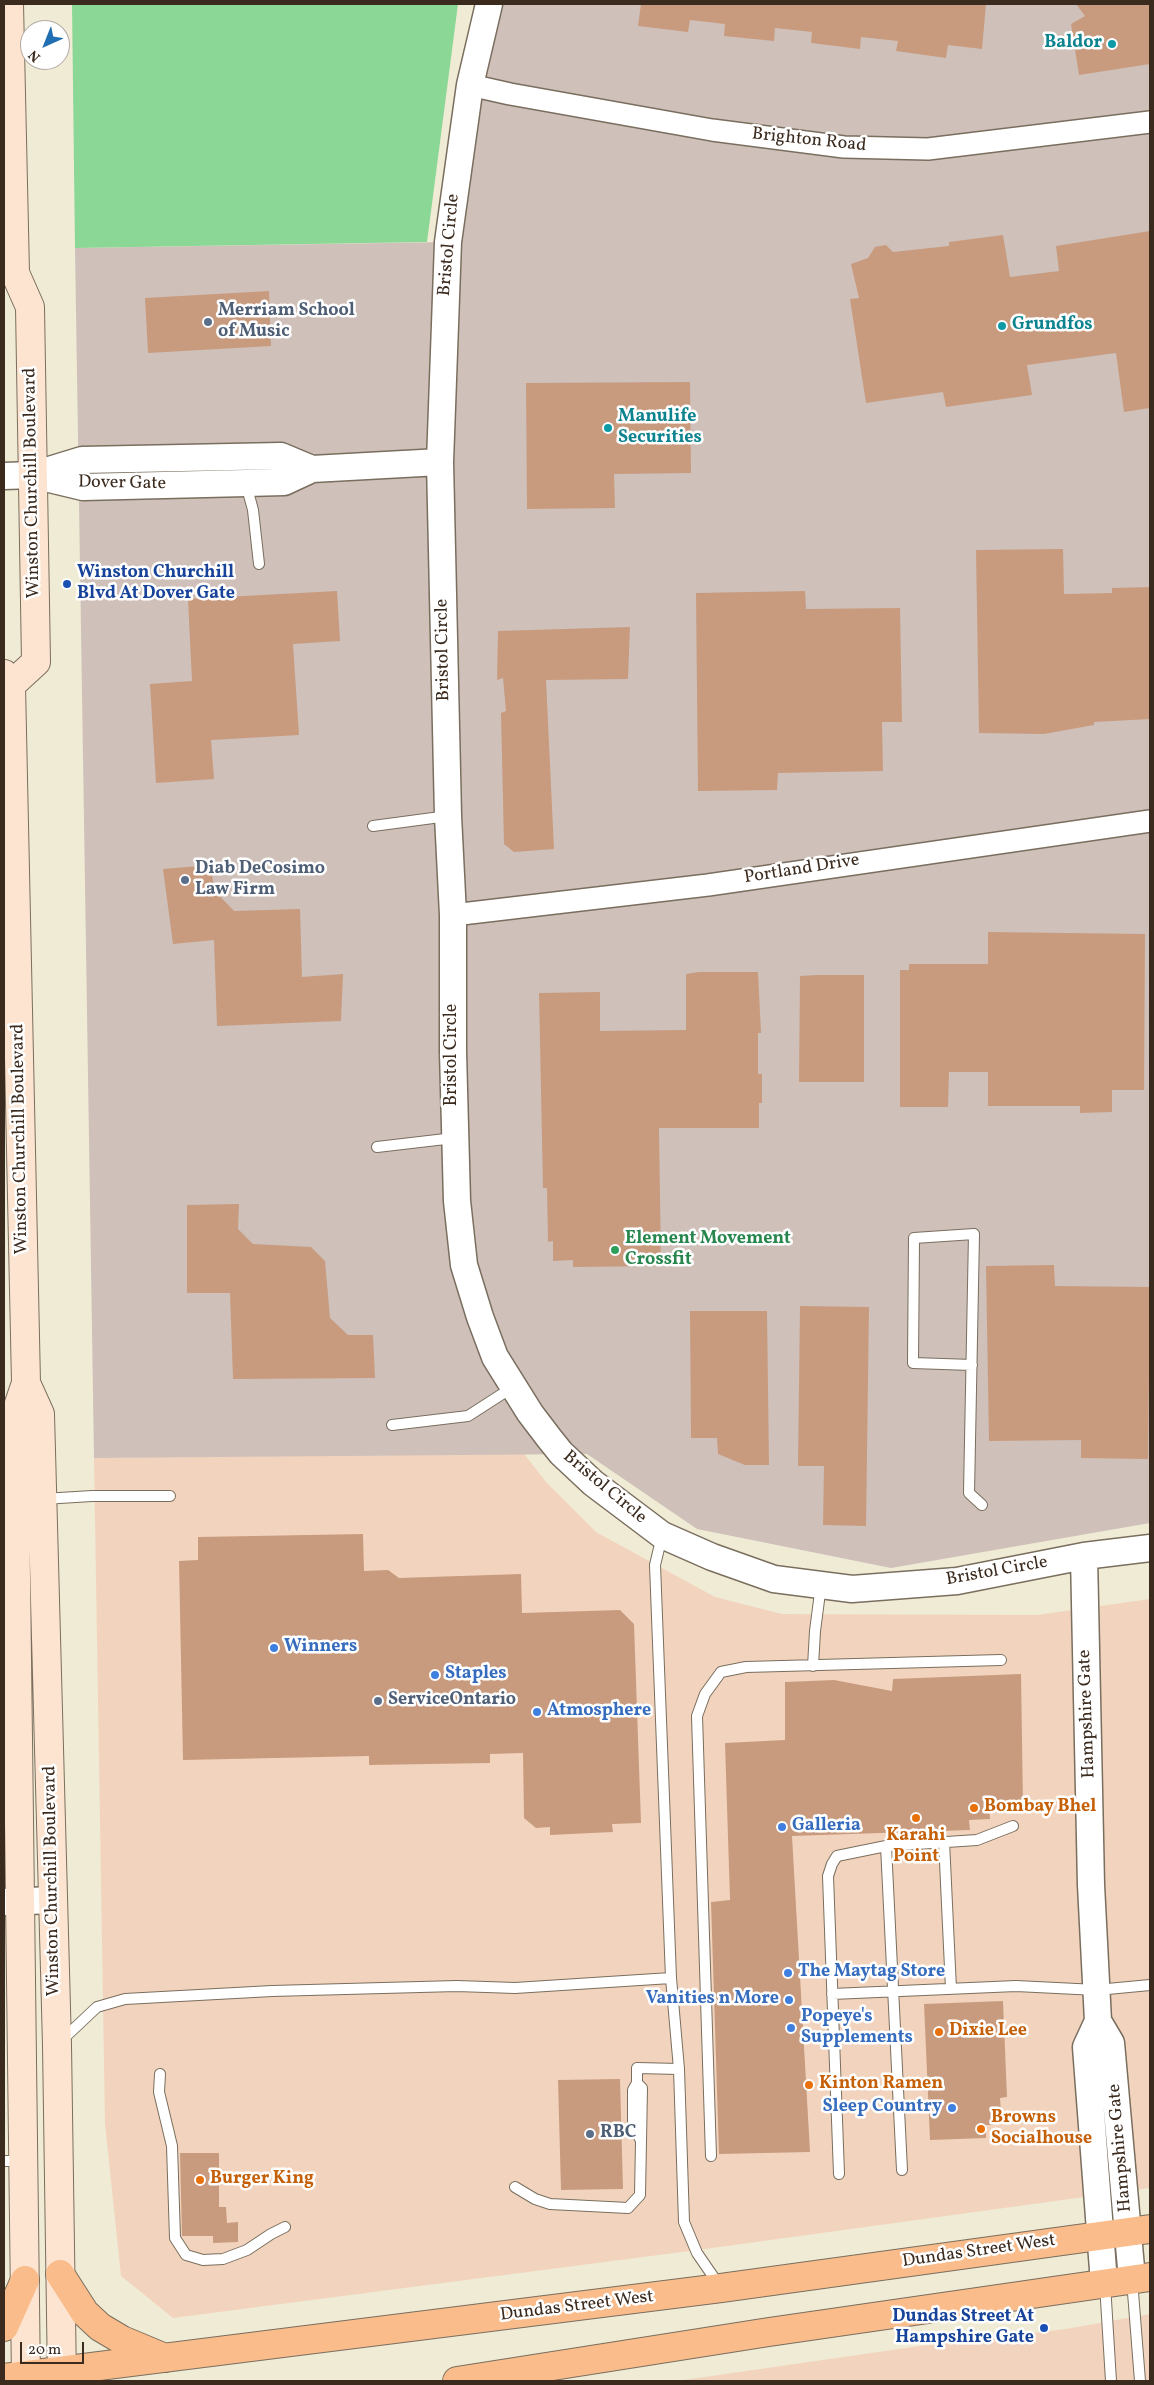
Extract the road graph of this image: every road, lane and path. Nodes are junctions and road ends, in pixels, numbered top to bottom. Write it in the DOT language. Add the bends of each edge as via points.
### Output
graph roads {
  1 [pos="9,4"];
  2 [pos="489,4"];
  3 [pos="470,85"];
  4 [pos="1150,122"];
  5 [pos="9,281"];
  6 [pos="440,462"];
  7 [pos="312,469"];
  8 [pos="33,475"];
  9 [pos="4,476"];
  10 [pos="246,484"];
  11 [pos="259,564"];
  12 [pos="8,680"];
  13 [pos="448,816"];
  14 [pos="1150,821"];
  15 [pos="373,826"];
  16 [pos="453,915"];
  17 [pos="454,1138"];
  18 [pos="377,1146"];
  19 [pos="972,1364"];
  20 [pos="26,1383"];
  21 [pos="513,1387"];
  22 [pos="392,1425"];
  23 [pos="170,1496"];
  24 [pos="42,1499"];
  25 [pos="982,1505"];
  26 [pos="662,1535"];
  27 [pos="1150,1548"];
  28 [pos="1084,1556"];
  29 [pos="821,1585"];
  30 [pos="1001,1660"];
  31 [pos="813,1666"];
  32 [pos="1013,1826"];
  33 [pos="944,1841"];
  34 [pos="886,1846"];
  35 [pos="53,1900"];
  36 [pos="11,1902"];
  37 [pos="671,1978"];
  38 [pos="1150,1984"];
  39 [pos="951,1989"];
  40 [pos="1097,1990"];
  41 [pos="892,1992"];
  42 [pos="832,1994"];
  43 [pos="1098,2022"];
  44 [pos="57,2045"];
  45 [pos="679,2069"];
  46 [pos="160,2074"];
  47 [pos="710,2156"];
  48 [pos="14,2161"];
  49 [pos="902,2170"];
  50 [pos="839,2174"];
  51 [pos="515,2187"];
  52 [pos="285,2227"];
  53 [pos="1139,2230"];
  54 [pos="1101,2235"];
  55 [pos="60,2274"];
  56 [pos="1141,2278"];
  57 [pos="25,2280"];
  58 [pos="1104,2283"];
  59 [pos="721,2288"];
  60 [pos="4,2326"];
  61 [pos="166,2359"];
  62 [pos="62,2376"];
  63 [pos="19,2378"];
  64 [pos="457,2381"];
  65 [pos="1112,2381"];
  66 [pos="1140,2381"];
  1 -- 5 [label="main road, Winston Churchill Boulevard"];
  2 -- 3 [label="street, Bristol Circle"];
  3 -- 4 [label="street, Brighton Road" via="712,130 844,147 928,149"];
  3 -- 6 [label="street, Bristol Circle" via="448,242"];
  5 -- 8 [label="main road, Winston Churchill Boulevard" via="30,307"];
  6 -- 7 [label="street, Dover Gate"];
  6 -- 13 [label="street, Bristol Circle"];
  7 -- 8 [label="street, Dover Gate" via="282,456 82,460"];
  7 -- 10 [label="street, Dover Gate" via="284,482"];
  8 -- 9 [label="street"];
  8 -- 10 [label="street, Dover Gate" via="83,487"];
  8 -- 12 [label="main road, Winston Churchill Boulevard" via="36,662"];
  10 -- 11 [label="lane" via="253,510"];
  12 -- 20 [label="main road, Winston Churchill Boulevard"];
  13 -- 15 [label="lane"];
  13 -- 16 [label="street, Bristol Circle"];
  14 -- 16 [label="street, Portland Drive" via="708,884"];
  16 -- 17 [label="street, Bristol Circle"];
  17 -- 18 [label="lane"];
  17 -- 21 [label="street, Bristol Circle" via="464,1265 495,1357"];
  19 -- 19 [label="lane" via="974,1234 914,1238 913,1363"];
  19 -- 25 [label="lane" via="969,1493"];
  20 -- 24 [label="main road, Winston Churchill Boulevard" via="40,1414"];
  20 -- 36 [label="main road, Winston Churchill Boulevard" via="14,1418"];
  21 -- 22 [label="lane" via="468,1416"];
  21 -- 26 [label="street, Bristol Circle" via="561,1453 593,1483"];
  23 -- 24 [label="lane"];
  24 -- 35 [label="main road, Winston Churchill Boulevard"];
  26 -- 29 [label="street, Bristol Circle" via="774,1579"];
  26 -- 37 [label="lane" via="656,1565"];
  27 -- 28 [label="street, Bristol Circle"];
  28 -- 29 [label="street, Bristol Circle" via="957,1581 852,1589"];
  28 -- 40 [label="street, Hampshire Gate" via="1091,1885"];
  29 -- 31 [label="lane"];
  30 -- 31 [label="lane"];
  31 -- 47 [label="lane" via="746,1667 721,1672 705,1694 697,1716"];
  32 -- 33 [label="lane" via="977,1840"];
  33 -- 34 [label="lane"];
  33 -- 39 [label="lane"];
  34 -- 41 [label="lane"];
  34 -- 42 [label="lane" via="837,1856 832,1864 828,1876"];
  35 -- 36 [label="street"];
  35 -- 44 [label="main road, Winston Churchill Boulevard"];
  36 -- 48 [label="main road, Winston Churchill Boulevard"];
  37 -- 44 [label="lane" via="515,1988 457,1986 126,1999 97,2007"];
  37 -- 45 [label="lane"];
  38 -- 40 [label="lane"];
  39 -- 40 [label="lane" via="1016,1986"];
  39 -- 41 [label="lane"];
  40 -- 43 [label="street, Hampshire Gate"];
  41 -- 42 [label="lane"];
  41 -- 49 [label="lane"];
  42 -- 50 [label="lane"];
  43 -- 53 [label="street, Hampshire Gate" via="1111,2043"];
  43 -- 54 [label="street, Hampshire Gate" via="1086,2046"];
  44 -- 55 [label="main road, Winston Churchill Boulevard"];
  45 -- 51 [label="lane" via="637,2068 633,2126 641,2142 640,2195 628,2208 550,2204"];
  45 -- 59 [label="lane" via="684,2222 697,2253"];
  46 -- 52 [label="lane" via="159,2092 172,2146 174,2238 186,2255 203,2260 223,2259 247,2250"];
  48 -- 57 [label="main road, Winston Churchill Boulevard"];
  53 -- 54 [label="main road, Dundas Street West"];
  53 -- 56 [label="street, Hampshire Gate"];
  54 -- 58 [label="street, Hampshire Gate"];
  54 -- 59 [label="main road, Dundas Street West"];
  55 -- 61 [label="main road" via="85,2313 100,2327"];
  55 -- 62 [label="main road, Winston Churchill Boulevard"];
  56 -- 58 [label="main road"];
  56 -- 66 [label="lane"];
  57 -- 60 [label="main road"];
  57 -- 63 [label="main road, Winston Churchill Boulevard"];
  58 -- 64 [label="main road"];
  58 -- 65 [label="lane"];
  59 -- 61 [label="main road, Dundas Street West"];
  61 -- 62 [label="main road, Dundas Street West"];
  62 -- 63 [label="main road, Dundas Street West"];
}
